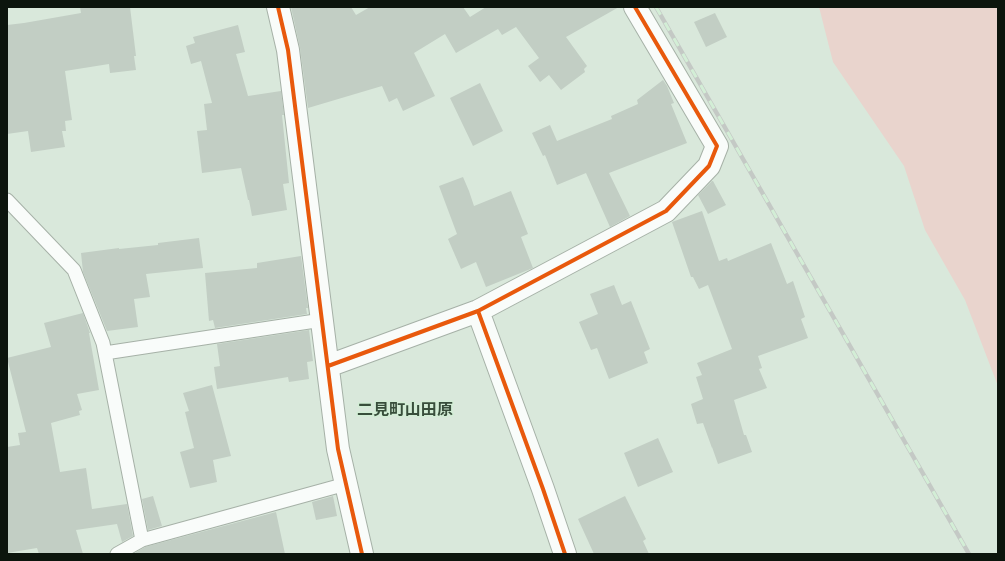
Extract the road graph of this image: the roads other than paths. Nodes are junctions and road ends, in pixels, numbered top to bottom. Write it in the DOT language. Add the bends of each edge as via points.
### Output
graph roads {
  1 [pos="278,7"];
  2 [pos="635,7"];
  3 [pos="7,200"];
  4 [pos="478,311"];
  5 [pos="322,320"];
  6 [pos="105,353"];
  7 [pos="328,366"];
  8 [pos="346,484"];
  9 [pos="142,540"];
  10 [pos="117,554"];
  11 [pos="362,554"];
  12 [pos="566,554"];
  1 -- 5 [label="street" via="288,50"];
  2 -- 4 [label="street" via="717,146 709,166 666,210"];
  3 -- 6 [label="lane" via="74,270"];
  4 -- 7 [label="street"];
  4 -- 12 [label="street"];
  5 -- 6 [label="lane"];
  5 -- 7 [label="street"];
  6 -- 9 [label="lane"];
  7 -- 8 [label="street" via="338,449"];
  8 -- 9 [label="lane"];
  8 -- 11 [label="street"];
  9 -- 10 [label="lane"];
}
